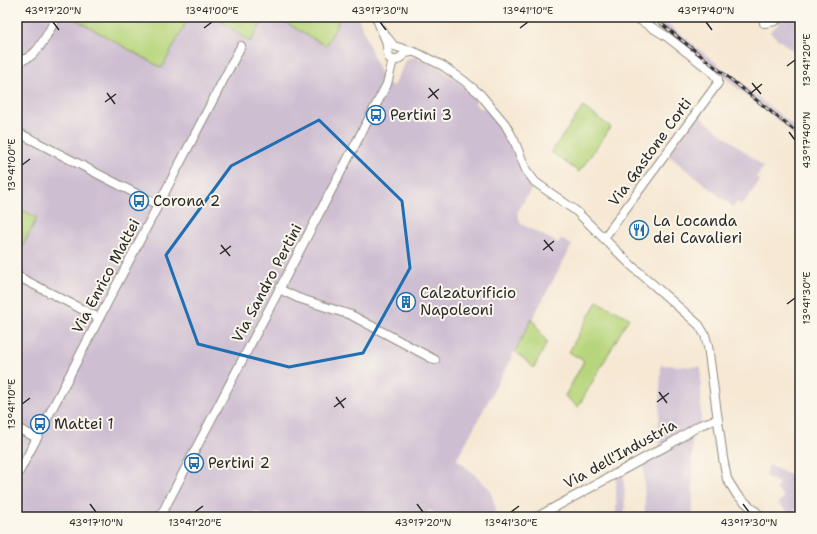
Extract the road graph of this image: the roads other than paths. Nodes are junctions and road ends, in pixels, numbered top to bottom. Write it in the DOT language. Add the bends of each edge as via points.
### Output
graph roads {
  1 [pos="56,17"];
  2 [pos="376,17"];
  3 [pos="635,17"];
  4 [pos="780,17"];
  5 [pos="764,23"];
  6 [pos="241,46"];
  7 [pos="396,51"];
  8 [pos="17,60"];
  9 [pos="17,132"];
  10 [pos="158,205"];
  11 [pos="604,238"];
  12 [pos="17,276"];
  13 [pos="280,289"];
  14 [pos="99,318"];
  15 [pos="435,360"];
  16 [pos="718,419"];
  17 [pos="17,428"];
  18 [pos="37,438"];
  19 [pos="17,476"];
  20 [pos="160,517"];
  21 [pos="537,517"];
  22 [pos="762,517"];
  1 -- 8 [label="street" via="32,57"];
  2 -- 7 [label="street"];
  3 -- 11 [label="street, Via Gastone Corti" via="666,36 710,70 716,75 718,83"];
  4 -- 5 [label="street" via="776,21"];
  6 -- 10 [label="street, Via Enrico Mattei"];
  7 -- 11 [label="street" via="424,56 443,66 480,94 505,124 526,170 535,182 576,211"];
  7 -- 13 [label="street, Via Sandro Pertini" via="388,56 393,60 387,84"];
  9 -- 10 [label="street"];
  10 -- 14 [label="street, Via Enrico Mattei"];
  11 -- 16 [label="street" via="640,274 692,319 705,335"];
  12 -- 14 [label="street"];
  13 -- 15 [label="street" via="298,298 351,315"];
  13 -- 20 [label="street, Via Sandro Pertini"];
  14 -- 18 [label="street, Via Enrico Mattei"];
  16 -- 21 [label="street, Via dell'Industria" via="700,425"];
  16 -- 22 [label="street" via="727,479 737,495"];
  17 -- 18 [label="street"];
  18 -- 19 [label="street, Via Enrico Mattei"];
}
